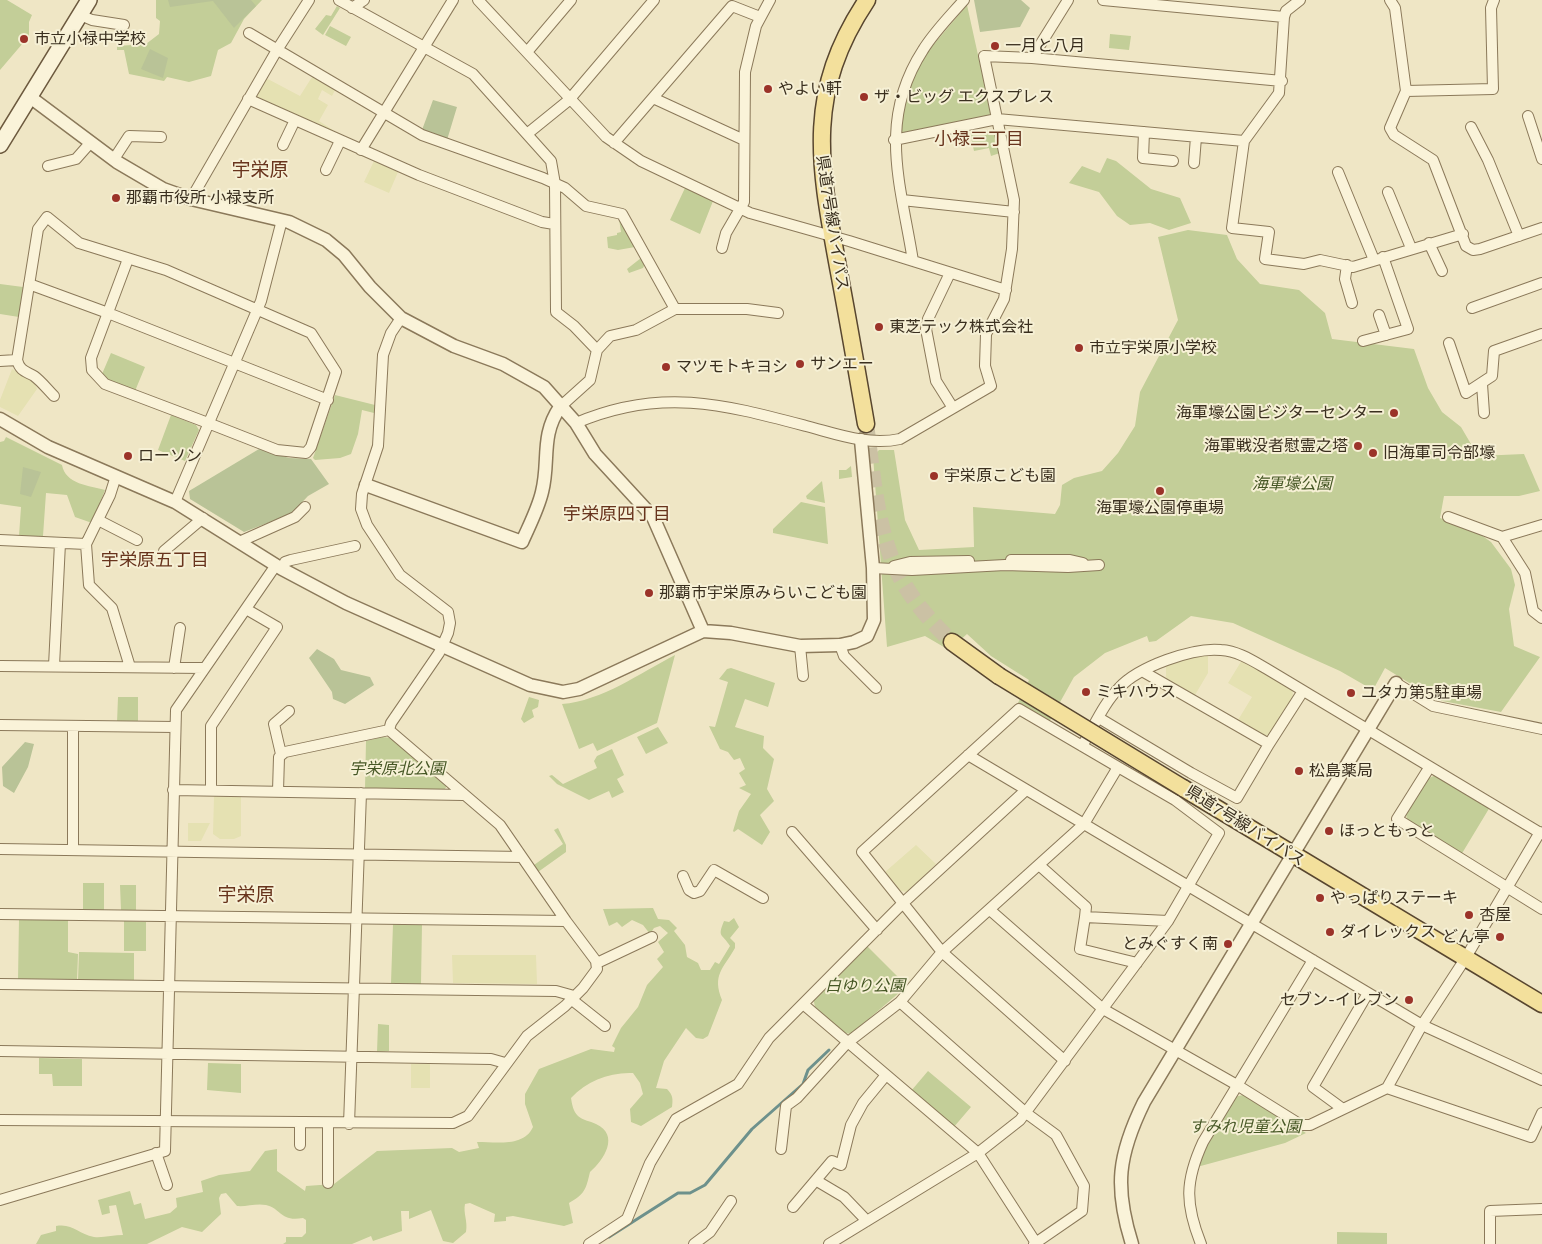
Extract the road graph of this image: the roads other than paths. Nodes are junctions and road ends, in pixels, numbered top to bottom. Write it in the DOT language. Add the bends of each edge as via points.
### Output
graph roads {
  1 [pos="89,0"];
  2 [pos="309,0"];
  3 [pos="339,0"];
  4 [pos="364,0"];
  5 [pos="452,0"];
  6 [pos="571,0"];
  7 [pos="654,0"];
  8 [pos="770,0"];
  9 [pos="867,0"];
  10 [pos="964,0"];
  11 [pos="1068,0"];
  12 [pos="1103,0"];
  13 [pos="1300,0"];
  14 [pos="1390,0"];
  15 [pos="1492,1"];
  16 [pos="484,2"];
  17 [pos="352,8"];
  18 [pos="80,15"];
  19 [pos="760,17"];
  20 [pos="1284,17"];
  21 [pos="124,25"];
  22 [pos="249,33"];
  23 [pos="423,46"];
  24 [pos="277,50"];
  25 [pos="526,52"];
  26 [pos="1032,58"];
  27 [pos="1282,81"];
  28 [pos="1406,91"];
  29 [pos="30,96"];
  30 [pos="653,98"];
  31 [pos="248,99"];
  32 [pos="568,100"];
  33 [pos="384,114"];
  34 [pos="1528,116"];
  35 [pos="294,120"];
  36 [pos="997,120"];
  37 [pos="1471,128"];
  38 [pos="1144,132"];
  39 [pos="527,134"];
  40 [pos="160,137"];
  41 [pos="1196,137"];
  42 [pos="744,140"];
  43 [pos="894,140"];
  44 [pos="340,141"];
  45 [pos="1244,141"];
  46 [pos="91,142"];
  47 [pos="614,144"];
  48 [pos="0,145"];
  49 [pos="283,145"];
  50 [pos="361,150"];
  51 [pos="114,159"];
  52 [pos="1542,159"];
  53 [pos="1173,161"];
  54 [pos="1194,163"];
  55 [pos="48,166"];
  56 [pos="326,170"];
  57 [pos="1338,172"];
  58 [pos="555,184"];
  59 [pos="1388,192"];
  60 [pos="191,199"];
  61 [pos="902,200"];
  62 [pos="740,209"];
  63 [pos="1014,212"];
  64 [pos="282,220"];
  65 [pos="554,224"];
  66 [pos="1542,228"];
  67 [pos="1462,234"];
  68 [pos="832,236"];
  69 [pos="1519,236"];
  70 [pos="1429,244"];
  71 [pos="722,248"];
  72 [pos="1411,248"];
  73 [pos="1378,258"];
  74 [pos="128,260"];
  75 [pos="913,261"];
  76 [pos="1347,265"];
  77 [pos="1442,271"];
  78 [pos="950,273"];
  79 [pos="1542,283"];
  80 [pos="29,284"];
  81 [pos="1006,290"];
  82 [pos="1352,303"];
  83 [pos="1472,308"];
  84 [pos="675,309"];
  85 [pos="257,310"];
  86 [pos="108,312"];
  87 [pos="778,313"];
  88 [pos="1379,315"];
  89 [pos="400,318"];
  90 [pos="1542,334"];
  91 [pos="1386,335"];
  92 [pos="1363,341"];
  93 [pos="1450,343"];
  94 [pos="597,350"];
  95 [pos="17,360"];
  96 [pos="0,361"];
  97 [pos="234,364"];
  98 [pos="1482,384"];
  99 [pos="54,396"];
  100 [pos="328,400"];
  101 [pos="560,407"];
  102 [pos="953,408"];
  103 [pos="1484,413"];
  104 [pos="0,420"];
  105 [pos="208,423"];
  106 [pos="576,423"];
  107 [pos="866,424"];
  108 [pos="861,440"];
  109 [pos="116,476"];
  110 [pos="366,486"];
  111 [pos="175,502"];
  112 [pos="305,506"];
  113 [pos="1448,517"];
  114 [pos="203,518"];
  115 [pos="98,520"];
  116 [pos="1542,525"];
  117 [pos="1502,537"];
  118 [pos="0,540"];
  119 [pos="137,540"];
  120 [pos="239,542"];
  121 [pos="60,543"];
  122 [pos="86,544"];
  123 [pos="355,546"];
  124 [pos="164,552"];
  125 [pos="1099,565"];
  126 [pos="279,567"];
  127 [pos="879,568"];
  128 [pos="246,610"];
  129 [pos="1542,618"];
  130 [pos="180,628"];
  131 [pos="703,631"];
  132 [pos="952,642"];
  133 [pos="840,645"];
  134 [pos="442,646"];
  135 [pos="800,646"];
  136 [pos="0,666"];
  137 [pos="54,666"];
  138 [pos="130,667"];
  139 [pos="174,668"];
  140 [pos="205,668"];
  141 [pos="1142,670"];
  142 [pos="803,676"];
  143 [pos="1396,683"];
  144 [pos="876,688"];
  145 [pos="1303,691"];
  146 [pos="289,712"];
  147 [pos="1100,718"];
  148 [pos="0,725"];
  149 [pos="73,726"];
  150 [pos="174,727"];
  151 [pos="1542,729"];
  152 [pos="389,730"];
  153 [pos="1368,730"];
  154 [pos="1269,744"];
  155 [pos="1082,746"];
  156 [pos="281,754"];
  157 [pos="968,755"];
  158 [pos="1118,768"];
  159 [pos="1429,768"];
  160 [pos="174,790"];
  161 [pos="212,790"];
  162 [pos="1026,790"];
  163 [pos="278,791"];
  164 [pos="361,794"];
  165 [pos="463,795"];
  166 [pos="1084,824"];
  167 [pos="792,832"];
  168 [pos="1541,833"];
  169 [pos="0,849"];
  170 [pos="73,850"];
  171 [pos="172,851"];
  172 [pos="358,855"];
  173 [pos="1292,855"];
  174 [pos="522,857"];
  175 [pos="1040,865"];
  176 [pos="683,876"];
  177 [pos="1189,888"];
  178 [pos="1508,888"];
  179 [pos="762,898"];
  180 [pos="903,903"];
  181 [pos="1542,908"];
  182 [pos="990,910"];
  183 [pos="0,914"];
  184 [pos="171,916"];
  185 [pos="1085,917"];
  186 [pos="357,920"];
  187 [pos="566,921"];
  188 [pos="1168,921"];
  189 [pos="1250,924"];
  190 [pos="877,930"];
  191 [pos="652,937"];
  192 [pos="942,952"];
  193 [pos="1465,959"];
  194 [pos="1313,960"];
  195 [pos="597,963"];
  196 [pos="1137,963"];
  197 [pos="0,984"];
  198 [pos="169,986"];
  199 [pos="355,989"];
  200 [pos="1368,993"];
  201 [pos="572,997"];
  202 [pos="900,1002"];
  203 [pos="803,1004"];
  204 [pos="1542,1004"];
  205 [pos="1103,1009"];
  206 [pos="1422,1025"];
  207 [pos="605,1026"];
  208 [pos="847,1043"];
  209 [pos="0,1051"];
  210 [pos="1174,1051"];
  211 [pos="166,1055"];
  212 [pos="352,1058"];
  213 [pos="1065,1061"];
  214 [pos="505,1063"];
  215 [pos="886,1075"];
  216 [pos="1542,1080"];
  217 [pos="1237,1085"];
  218 [pos="1387,1088"];
  219 [pos="1343,1109"];
  220 [pos="1026,1113"];
  221 [pos="1542,1115"];
  222 [pos="0,1120"];
  223 [pos="165,1122"];
  224 [pos="300,1124"];
  225 [pos="328,1124"];
  226 [pos="349,1124"];
  227 [pos="300,1145"];
  228 [pos="781,1149"];
  229 [pos="156,1154"];
  230 [pos="978,1154"];
  231 [pos="816,1181"];
  232 [pos="328,1183"];
  233 [pos="167,1185"];
  234 [pos="0,1200"];
  235 [pos="731,1201"];
  236 [pos="793,1207"];
  237 [pos="1542,1209"];
  238 [pos="867,1220"];
  239 [pos="1035,1243"];
  240 [pos="588,1244"];
  241 [pos="694,1244"];
  242 [pos="829,1244"];
  243 [pos="1132,1244"];
  244 [pos="1202,1244"];
  245 [pos="1490,1244"];
  1 -- 18 [label="main road"];
  2 -- 24 [label="street"];
  3 -- 17 [label="street"];
  4 -- 17 [label="street"];
  5 -- 23 [label="street"];
  6 -- 25 [label="street"];
  7 -- 32 [label="street"];
  8 -- 19 [label="street"];
  9 -- 68 [label="main road, 県道7号線バイパス" via="840,48 824,98 821,156"];
  10 -- 43 [label="street" via="926,45 908,77 897,111"];
  11 -- 26 [label="street"];
  12 -- 20 [label="street"];
  13 -- 20 [label="street" via="1286,11"];
  14 -- 28 [label="street" via="1396,8"];
  15 -- 28 [label="street" via="1493,89"];
  16 -- 25 [label="street"];
  17 -- 23 [label="street"];
  18 -- 21 [label="street"];
  18 -- 29 [label="main road"];
  19 -- 30 [label="street" via="732,6"];
  19 -- 42 [label="street" via="745,72"];
  20 -- 27 [label="street"];
  22 -- 24 [label="street"];
  23 -- 33 [label="street"];
  23 -- 39 [label="street" via="473,74"];
  24 -- 31 [label="street"];
  24 -- 33 [label="street"];
  25 -- 32 [label="street"];
  26 -- 27 [label="street"];
  26 -- 36 [label="street" via="984,56"];
  27 -- 45 [label="street" via="1280,93"];
  28 -- 67 [label="street" via="1390,128 1394,135 1433,160"];
  29 -- 46 [label="street"];
  29 -- 48 [label="main road"];
  30 -- 42 [label="street"];
  30 -- 47 [label="street"];
  31 -- 35 [label="street"];
  31 -- 60 [label="street"];
  32 -- 39 [label="street"];
  32 -- 47 [label="street"];
  33 -- 50 [label="street"];
  33 -- 58 [label="street" via="422,135"];
  34 -- 52 [label="street"];
  35 -- 44 [label="street"];
  35 -- 49 [label="street"];
  36 -- 38 [label="street"];
  36 -- 43 [label="street"];
  36 -- 63 [label="street" via="1013,188"];
  37 -- 69 [label="street" via="1488,160"];
  38 -- 41 [label="street"];
  38 -- 53 [label="street" via="1143,158"];
  39 -- 58 [label="street" via="551,161"];
  40 -- 51 [label="street" via="129,136"];
  41 -- 45 [label="street"];
  41 -- 54 [label="street"];
  42 -- 62 [label="street" via="744,202"];
  43 -- 61 [label="street"];
  44 -- 50 [label="street"];
  44 -- 56 [label="street"];
  45 -- 76 [label="street" via="1232,228 1269,232 1265,259 1304,264 1320,260"];
  46 -- 51 [label="street"];
  46 -- 55 [label="street" via="76,159"];
  47 -- 62 [label="street" via="641,161"];
  50 -- 65 [label="street" via="419,176"];
  51 -- 60 [label="street" via="146,180"];
  57 -- 73 [label="street"];
  58 -- 65 [label="street"];
  58 -- 84 [label="street" via="565,188 586,206 622,214"];
  59 -- 72 [label="street"];
  60 -- 64 [label="street"];
  61 -- 63 [label="street"];
  61 -- 75 [label="street"];
  62 -- 68 [label="street"];
  62 -- 71 [label="street" via="726,233"];
  63 -- 81 [label="street"];
  64 -- 85 [label="street"];
  64 -- 89 [label="street" via="297,224 326,240 344,255"];
  65 -- 94 [label="street" via="556,312"];
  66 -- 69 [label="street"];
  67 -- 69 [label="street" via="1466,246 1473,250"];
  67 -- 70 [label="street"];
  68 -- 75 [label="street"];
  68 -- 107 [label="main road, 県道7号線バイパス"];
  70 -- 72 [label="street"];
  70 -- 77 [label="street"];
  72 -- 73 [label="street"];
  73 -- 76 [label="street" via="1353,267"];
  73 -- 91 [label="street" via="1408,329"];
  74 -- 80 [label="street" via="79,243 47,217 38,229"];
  74 -- 85 [label="street" via="166,270"];
  74 -- 86 [label="street"];
  75 -- 78 [label="street"];
  76 -- 82 [label="street" via="1345,279"];
  78 -- 81 [label="street"];
  78 -- 102 [label="street" via="926,329 933,373"];
  79 -- 83 [label="street"];
  80 -- 86 [label="street"];
  80 -- 95 [label="street"];
  81 -- 102 [label="street" via="986,334 984,366 991,386"];
  84 -- 87 [label="street" via="748,309"];
  84 -- 94 [label="street" via="636,330 610,336"];
  85 -- 97 [label="street"];
  85 -- 100 [label="street" via="311,333 336,372"];
  86 -- 97 [label="street"];
  86 -- 105 [label="street" via="91,358 92,370 105,384"];
  88 -- 91 [label="street"];
  89 -- 101 [label="street" via="433,336 526,376 544,387"];
  89 -- 110 [label="street" via="383,354 378,446"];
  90 -- 98 [label="street" via="1494,351 1492,376"];
  91 -- 92 [label="street"];
  93 -- 98 [label="street" via="1466,393"];
  94 -- 101 [label="street" via="590,380"];
  95 -- 96 [label="street"];
  95 -- 99 [label="street" via="24,372 34,376"];
  97 -- 100 [label="street"];
  97 -- 105 [label="street"];
  98 -- 103 [label="street"];
  100 -- 105 [label="street" via="306,453 277,450"];
  101 -- 106 [label="street"];
  101 -- 110 [label="street" via="547,433 542,492 522,542"];
  102 -- 108 [label="street" via="900,438"];
  104 -- 109 [label="street" via="48,447"];
  105 -- 111 [label="street"];
  106 -- 108 [label="street" via="614,410 654,402 706,403"];
  106 -- 131 [label="street" via="595,454 653,517"];
  108 -- 127 [label="street"];
  109 -- 111 [label="street"];
  109 -- 115 [label="street"];
  110 -- 134 [label="street" via="361,509 382,551 400,575 448,612 450,622"];
  111 -- 114 [label="street"];
  112 -- 120 [label="street" via="295,517"];
  113 -- 117 [label="street"];
  114 -- 120 [label="street"];
  114 -- 124 [label="street"];
  115 -- 119 [label="street"];
  115 -- 122 [label="street"];
  116 -- 117 [label="street"];
  117 -- 129 [label="street" via="1525,573 1533,611"];
  118 -- 121 [label="street"];
  120 -- 126 [label="street"];
  121 -- 122 [label="street"];
  121 -- 137 [label="street"];
  122 -- 138 [label="street" via="89,585 112,608"];
  123 -- 126 [label="street" via="291,560"];
  125 -- 127 [label="street" via="1030,559 910,562"];
  126 -- 128 [label="street"];
  126 -- 134 [label="street" via="346,603"];
  127 -- 133 [label="street" via="871,631 861,640"];
  128 -- 140 [label="street"];
  128 -- 161 [label="street" via="277,627 212,726"];
  130 -- 139 [label="street"];
  131 -- 134 [label="street" via="579,689 563,692 530,685"];
  131 -- 135 [label="street"];
  132 -- 173 [label="main road, 県道7号線バイパス, bridge" via="999,676"];
  133 -- 135 [label="street"];
  133 -- 144 [label="street" via="844,656"];
  134 -- 152 [label="street" via="391,722"];
  135 -- 142 [label="street"];
  136 -- 137 [label="street"];
  137 -- 138 [label="street"];
  138 -- 139 [label="street"];
  139 -- 140 [label="street"];
  140 -- 150 [label="street" via="176,710"];
  141 -- 145 [label="street" via="1200,652 1222,650 1250,659"];
  141 -- 147 [label="street" via="1119,688"];
  141 -- 154 [label="street"];
  143 -- 151 [label="street" via="1433,706"];
  143 -- 153 [label="street"];
  145 -- 153 [label="street"];
  145 -- 154 [label="street"];
  146 -- 156 [label="street" via="274,724"];
  147 -- 154 [label="street" via="1237,798"];
  147 -- 155 [label="street"];
  148 -- 149 [label="street"];
  149 -- 150 [label="street"];
  149 -- 170 [label="street"];
  150 -- 160 [label="street"];
  152 -- 156 [label="street"];
  152 -- 165 [label="street"];
  153 -- 159 [label="street"];
  153 -- 173 [label="street"];
  155 -- 157 [label="street" via="1019,709"];
  155 -- 158 [label="street"];
  156 -- 163 [label="street"];
  157 -- 162 [label="street"];
  157 -- 180 [label="street" via="862,852"];
  158 -- 166 [label="street"];
  158 -- 177 [label="street" via="1175,800 1219,833"];
  159 -- 168 [label="street"];
  159 -- 178 [label="street" via="1398,819"];
  160 -- 161 [label="street"];
  160 -- 171 [label="street"];
  161 -- 163 [label="street"];
  162 -- 166 [label="street"];
  162 -- 180 [label="street"];
  163 -- 164 [label="street"];
  164 -- 165 [label="street"];
  164 -- 172 [label="street"];
  165 -- 174 [label="street" via="500,825"];
  166 -- 175 [label="street"];
  166 -- 177 [label="street"];
  167 -- 190 [label="street"];
  168 -- 178 [label="street"];
  169 -- 170 [label="street"];
  170 -- 171 [label="street"];
  171 -- 172 [label="street"];
  171 -- 184 [label="street"];
  172 -- 174 [label="street"];
  172 -- 186 [label="street"];
  173 -- 189 [label="street"];
  173 -- 193 [label="main road, 県道7号線バイパス"];
  174 -- 187 [label="street"];
  175 -- 182 [label="street"];
  175 -- 185 [label="street" via="1086,907"];
  176 -- 179 [label="street" via="689,890 694,893 700,891 714,870"];
  177 -- 188 [label="street"];
  177 -- 189 [label="street"];
  178 -- 181 [label="street"];
  178 -- 193 [label="street"];
  180 -- 190 [label="street"];
  180 -- 192 [label="street"];
  182 -- 192 [label="street"];
  182 -- 205 [label="street"];
  183 -- 184 [label="street"];
  184 -- 186 [label="street"];
  184 -- 198 [label="street"];
  185 -- 188 [label="street"];
  185 -- 196 [label="street" via="1080,949"];
  186 -- 187 [label="street"];
  186 -- 199 [label="street"];
  187 -- 195 [label="street"];
  188 -- 196 [label="street"];
  189 -- 194 [label="street"];
  189 -- 210 [label="street"];
  190 -- 203 [label="street"];
  191 -- 195 [label="street"];
  192 -- 202 [label="street"];
  192 -- 213 [label="street"];
  193 -- 204 [label="main road, 県道7号線バイパス"];
  193 -- 206 [label="street"];
  194 -- 200 [label="street"];
  194 -- 217 [label="street"];
  195 -- 201 [label="street" via="594,975"];
  196 -- 205 [label="street"];
  197 -- 198 [label="street"];
  198 -- 199 [label="street"];
  198 -- 211 [label="street"];
  199 -- 201 [label="street" via="556,991"];
  199 -- 212 [label="street"];
  200 -- 206 [label="street"];
  200 -- 219 [label="street" via="1313,1087"];
  201 -- 207 [label="street"];
  201 -- 214 [label="street" via="527,1036"];
  202 -- 208 [label="street"];
  202 -- 220 [label="street"];
  203 -- 208 [label="street"];
  203 -- 240 [label="street" via="769,1038 738,1084 676,1119 650,1163 627,1219"];
  205 -- 210 [label="street"];
  205 -- 213 [label="street"];
  206 -- 216 [label="street"];
  206 -- 218 [label="street"];
  208 -- 215 [label="street"];
  208 -- 228 [label="street" via="786,1106"];
  209 -- 211 [label="street"];
  210 -- 217 [label="street"];
  210 -- 243 [label="street" via="1128,1135 1120,1173 1122,1213"];
  211 -- 212 [label="street"];
  211 -- 223 [label="street"];
  212 -- 214 [label="street" via="491,1059"];
  212 -- 226 [label="street"];
  213 -- 220 [label="street"];
  214 -- 226 [label="street" via="468,1116 453,1123"];
  215 -- 230 [label="street"];
  215 -- 231 [label="street" via="863,1103 851,1125 841,1165 832,1161"];
  217 -- 219 [label="street" via="1301,1125 1310,1125"];
  217 -- 244 [label="street" via="1203,1142 1193,1163 1188,1185 1188,1204"];
  218 -- 219 [label="street"];
  218 -- 221 [label="street" via="1531,1137"];
  220 -- 230 [label="street"];
  220 -- 239 [label="street" via="1056,1135 1084,1186 1082,1212"];
  222 -- 223 [label="street"];
  223 -- 224 [label="street"];
  223 -- 229 [label="street" via="165,1151"];
  224 -- 225 [label="street"];
  224 -- 227 [label="street"];
  225 -- 226 [label="street"];
  225 -- 232 [label="street"];
  229 -- 233 [label="street"];
  229 -- 234 [label="street"];
  230 -- 238 [label="street"];
  230 -- 239 [label="street"];
  231 -- 236 [label="street"];
  231 -- 238 [label="street" via="844,1197"];
  235 -- 241 [label="street" via="710,1232"];
  237 -- 245 [label="street" via="1490,1212"];
  238 -- 242 [label="street"];
}
